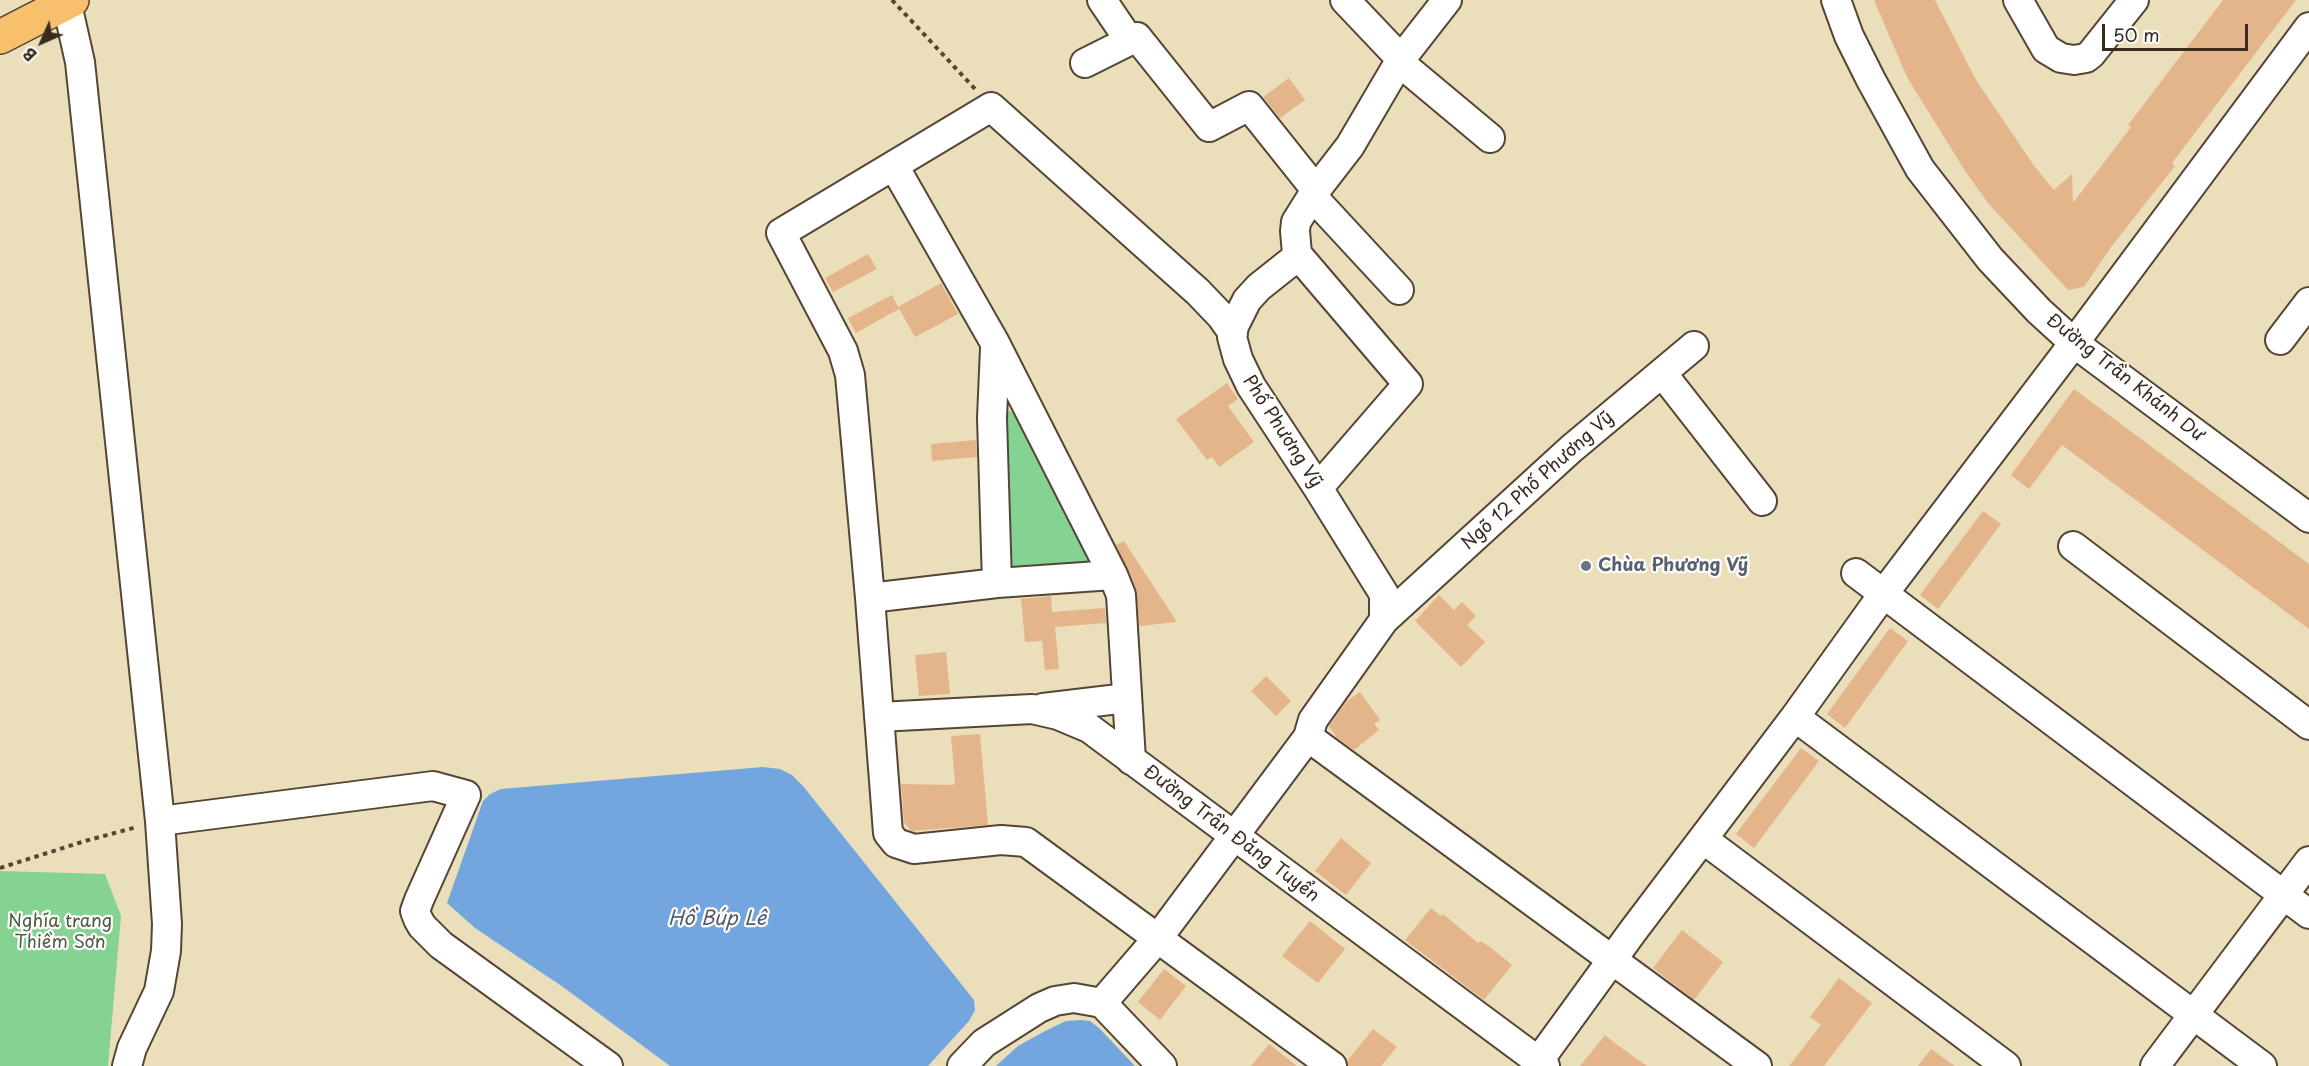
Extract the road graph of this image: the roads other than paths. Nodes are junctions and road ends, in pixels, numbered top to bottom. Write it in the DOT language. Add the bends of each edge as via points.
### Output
graph roads {
  1 [pos="1102,0"];
  2 [pos="1345,0"];
  3 [pos="1447,0"];
  4 [pos="1836,0"];
  5 [pos="2018,0"];
  6 [pos="2133,0"];
  7 [pos="68,1"];
  8 [pos="2309,27"];
  9 [pos="0,37"];
  10 [pos="1129,40"];
  11 [pos="1400,60"];
  12 [pos="1085,63"];
  13 [pos="1490,138"];
  14 [pos="894,166"];
  15 [pos="1314,193"];
  16 [pos="1297,254"];
  17 [pos="1399,290"];
  18 [pos="2307,308"];
  19 [pos="1233,333"];
  20 [pos="2280,340"];
  21 [pos="2074,343"];
  22 [pos="995,344"];
  23 [pos="1694,346"];
  24 [pos="1662,373"];
  25 [pos="1318,488"];
  26 [pos="1762,501"];
  27 [pos="2309,518"];
  28 [pos="2073,546"];
  29 [pos="1856,573"];
  30 [pos="1113,575"];
  31 [pos="997,583"];
  32 [pos="1884,594"];
  33 [pos="870,598"];
  34 [pos="1384,620"];
  35 [pos="1128,698"];
  36 [pos="1032,709"];
  37 [pos="879,717"];
  38 [pos="1795,717"];
  39 [pos="2309,725"];
  40 [pos="1308,737"];
  41 [pos="1131,760"];
  42 [pos="160,822"];
  43 [pos="1232,836"];
  44 [pos="1703,839"];
  45 [pos="2309,861"];
  46 [pos="2284,895"];
  47 [pos="2309,914"];
  48 [pos="1158,938"];
  49 [pos="1613,958"];
  50 [pos="1102,1003"];
  51 [pos="2193,1015"];
  52 [pos="1540,1064"];
  53 [pos="127,1066"];
  54 [pos="608,1066"];
  55 [pos="962,1066"];
  56 [pos="1162,1066"];
  57 [pos="1332,1066"];
  58 [pos="1757,1066"];
  59 [pos="2006,1066"];
  60 [pos="2155,1066"];
  61 [pos="2262,1066"];
  1 -- 10 [label="street"];
  2 -- 11 [label="street"];
  3 -- 11 [label="street"];
  4 -- 21 [label="street, Đường Trần Khánh Dư" via="1871,80 1920,169 1990,259"];
  5 -- 6 [label="street" via="2046,49 2067,60 2091,54"];
  7 -- 9 [label="main road"];
  7 -- 42 [label="street" via="80,63"];
  8 -- 21 [label="street"];
  10 -- 12 [label="street"];
  10 -- 15 [label="street" via="1137,36 1209,127 1248,106"];
  11 -- 13 [label="street"];
  11 -- 15 [label="street" via="1350,146"];
  14 -- 19 [label="street" via="992,107 1198,292"];
  14 -- 22 [label="street"];
  14 -- 33 [label="street" via="781,233 843,351 850,375"];
  15 -- 16 [label="street" via="1296,222"];
  15 -- 17 [label="street"];
  16 -- 19 [label="street" via="1247,300"];
  16 -- 25 [label="street" via="1408,384"];
  18 -- 20 [label="street"];
  19 -- 25 [label="street, Phố Phương Vỹ" via="1233,344 1251,386"];
  21 -- 27 [label="street, Đường Trần Khánh Dư"];
  21 -- 32 [label="street"];
  22 -- 30 [label="street"];
  22 -- 31 [label="street"];
  23 -- 24 [label="street, Ngõ 12 Phố Phương Vỹ"];
  24 -- 26 [label="street"];
  24 -- 34 [label="street, Ngõ 12 Phố Phương Vỹ" via="1571,449"];
  25 -- 34 [label="street, Phố Phương Vỹ" via="1384,594"];
  28 -- 39 [label="street"];
  29 -- 32 [label="street"];
  30 -- 31 [label="street"];
  30 -- 35 [label="street" via="1121,595"];
  31 -- 33 [label="street"];
  32 -- 38 [label="street"];
  32 -- 46 [label="street"];
  33 -- 37 [label="street"];
  34 -- 40 [label="street" via="1313,720"];
  35 -- 36 [label="street"];
  35 -- 41 [label="street"];
  36 -- 37 [label="street, Đường Trần Đăng Tuyển"];
  36 -- 41 [label="street, Đường Trần Đăng Tuyển" via="1089,728"];
  37 -- 48 [label="street" via="886,823 888,834 896,843 914,849 1001,840 1026,842"];
  38 -- 44 [label="street"];
  38 -- 51 [label="street"];
  40 -- 43 [label="street"];
  40 -- 49 [label="street"];
  41 -- 43 [label="street, Đường Trần Đăng Tuyển"];
  42 -- 53 [label="street" via="168,924 166,951 159,991"];
  42 -- 54 [label="street" via="433,786 466,795 419,900 418,919 441,945"];
  43 -- 48 [label="street"];
  43 -- 52 [label="street, Đường Trần Đăng Tuyển"];
  44 -- 49 [label="street"];
  44 -- 59 [label="street"];
  45 -- 46 [label="street"];
  46 -- 47 [label="street"];
  46 -- 51 [label="street"];
  48 -- 50 [label="street"];
  48 -- 57 [label="street"];
  49 -- 52 [label="street"];
  49 -- 58 [label="street"];
  50 -- 55 [label="street" via="1074,999 1039,1008 984,1043"];
  50 -- 56 [label="street"];
  51 -- 60 [label="street"];
  51 -- 61 [label="street"];
}
